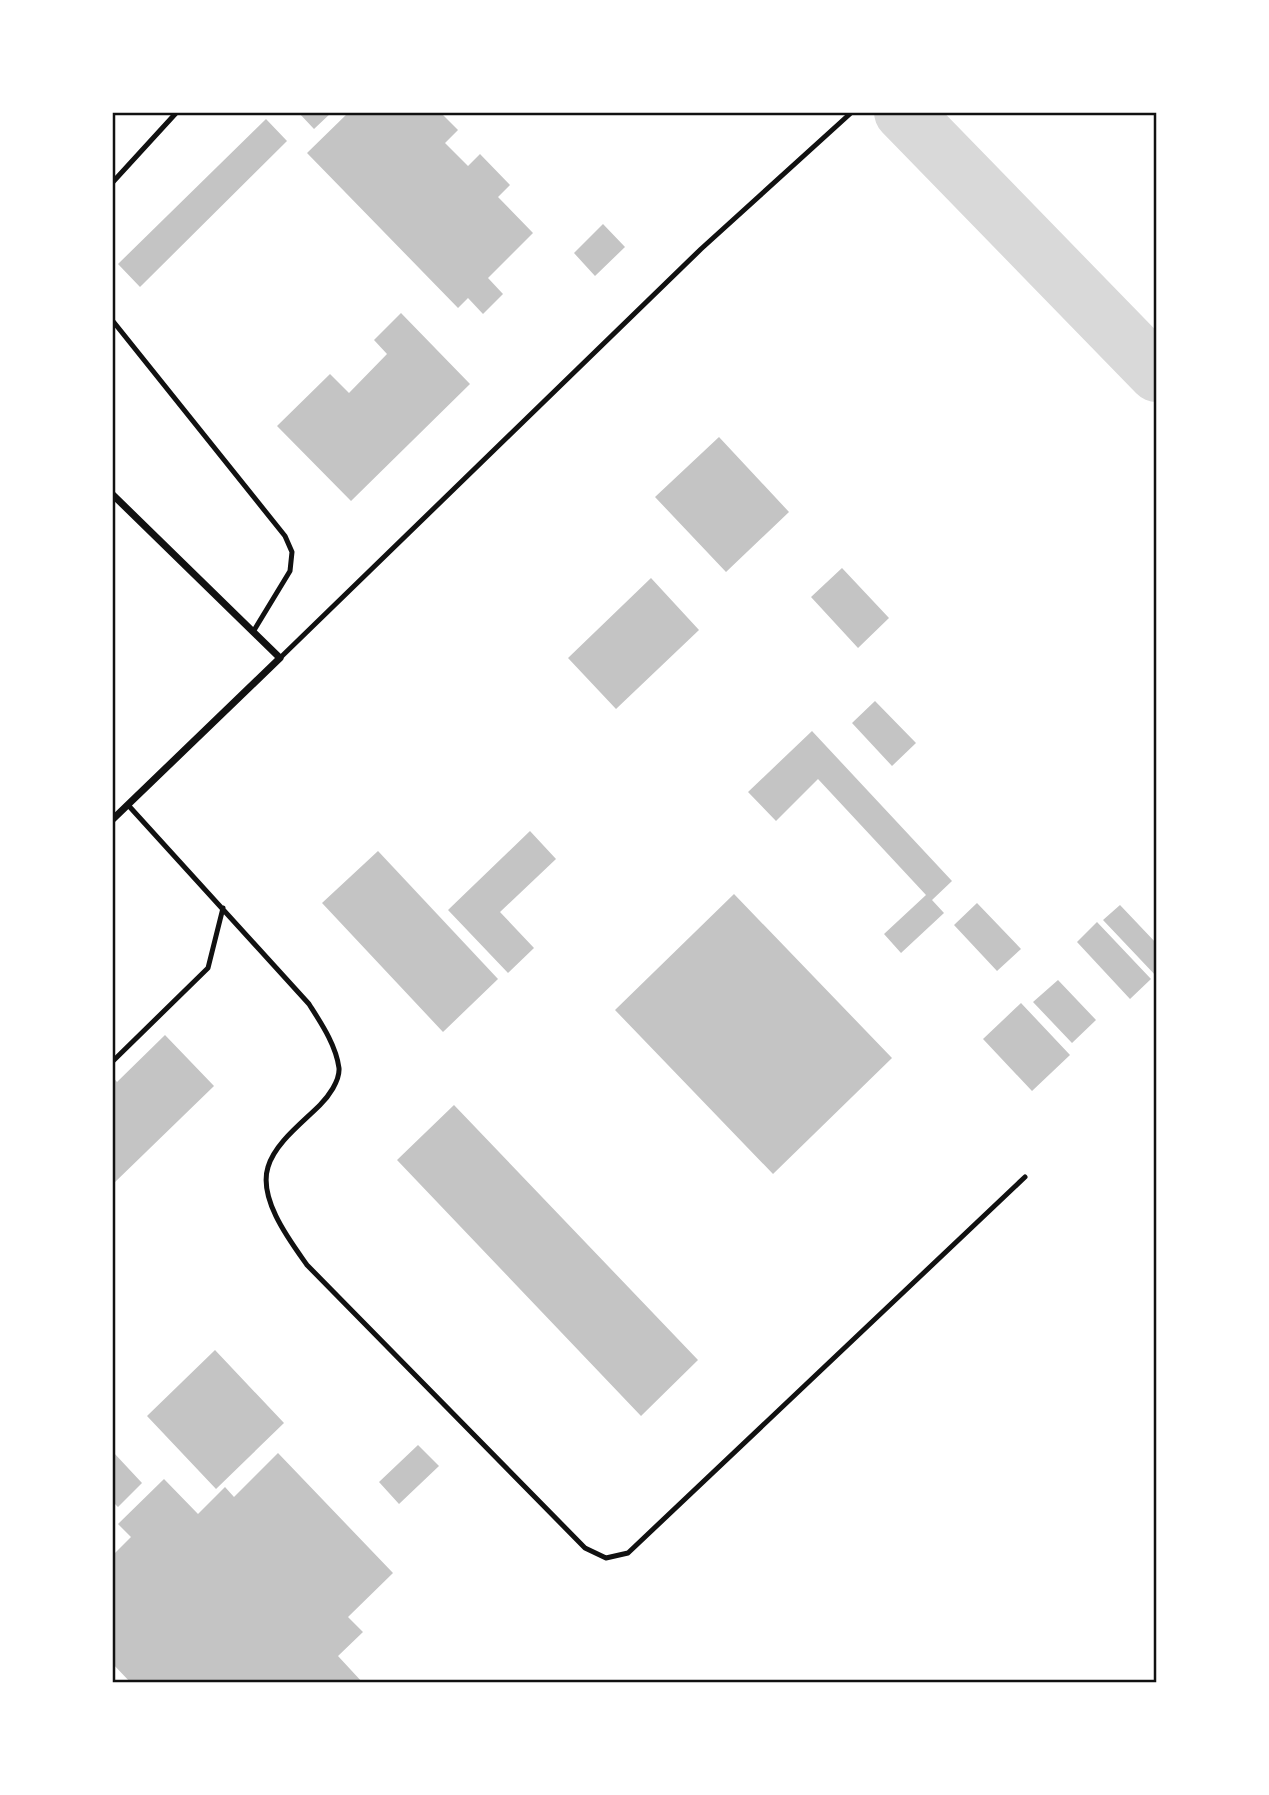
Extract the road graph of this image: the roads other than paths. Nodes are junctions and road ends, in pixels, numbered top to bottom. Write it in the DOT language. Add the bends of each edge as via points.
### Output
graph roads {
  1 [pos="177,112"];
  2 [pos="852,112"];
  3 [pos="112,183"];
  4 [pos="112,320"];
  5 [pos="112,494"];
  6 [pos="253,632"];
  7 [pos="280,658"];
  8 [pos="128,805"];
  9 [pos="112,820"];
  10 [pos="223,908"];
  11 [pos="112,1062"];
  12 [pos="1025,1177"];
  1 -- 3 [label="lane"];
  2 -- 7 [label="lane" via="701,249"];
  4 -- 6 [label="lane" via="285,536 292,552 290,571"];
  5 -- 6 [label="street"];
  6 -- 7 [label="street"];
  7 -- 8 [label="street"];
  8 -- 9 [label="street"];
  8 -- 10 [label="lane"];
  10 -- 11 [label="lane" via="208,968"];
  10 -- 12 [label="lane" via="309,1004 328,1035 339,1070 330,1096 281,1145 267,1168 268,1193 280,1227 307,1265 585,1548 606,1558 628,1553"];
}
